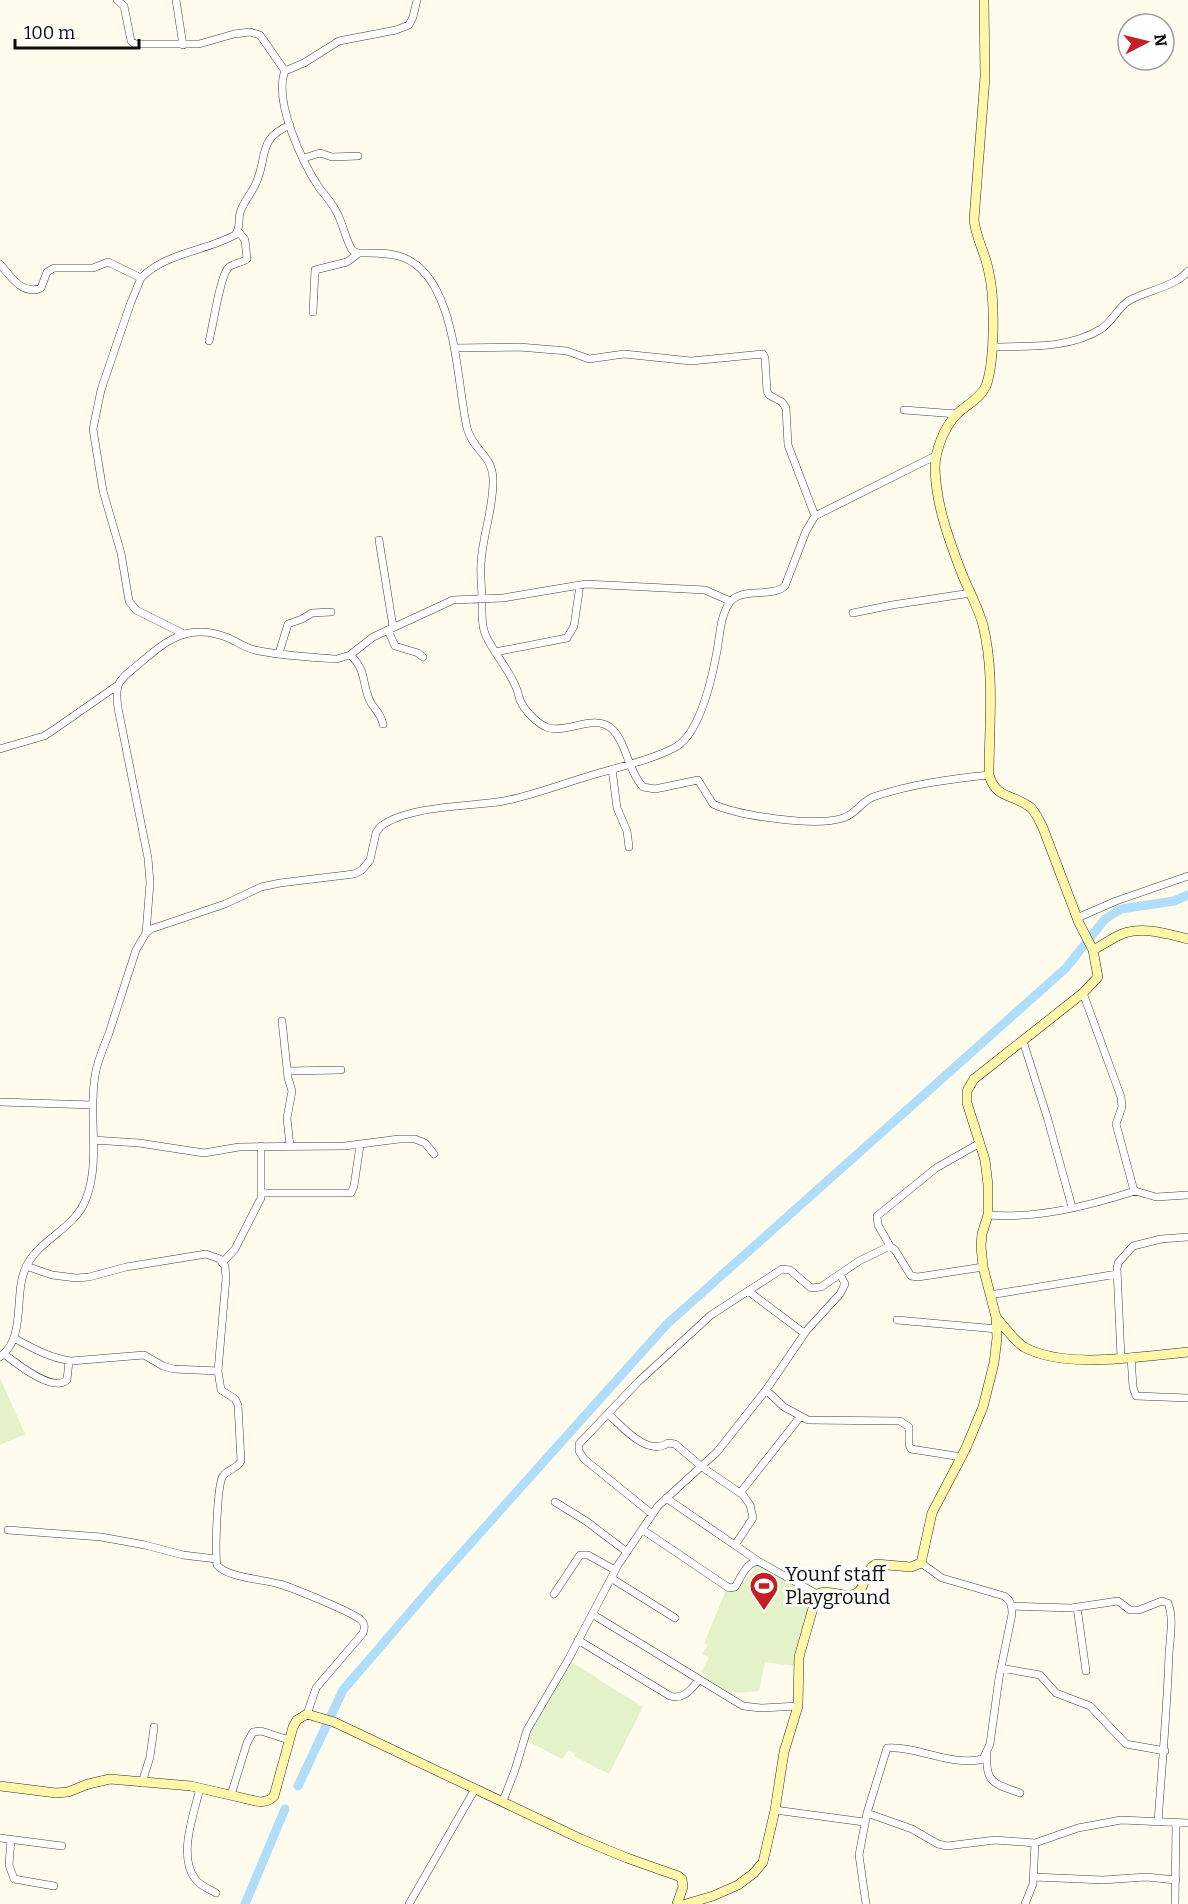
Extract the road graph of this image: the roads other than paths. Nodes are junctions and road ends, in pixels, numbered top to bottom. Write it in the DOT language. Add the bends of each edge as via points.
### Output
graph roads {
  1 [pos="117,0"];
  2 [pos="176,0"];
  3 [pos="417,0"];
  4 [pos="984,0"];
  5 [pos="183,45"];
  6 [pos="285,72"];
  7 [pos="290,125"];
  8 [pos="358,156"];
  9 [pos="304,158"];
  10 [pos="238,231"];
  11 [pos="359,253"];
  12 [pos="0,264"];
  13 [pos="1188,272"];
  14 [pos="141,278"];
  15 [pos="1185,280"];
  16 [pos="313,312"];
  17 [pos="209,341"];
  18 [pos="992,347"];
  19 [pos="454,348"];
  20 [pos="904,410"];
  21 [pos="957,414"];
  22 [pos="937,455"];
  23 [pos="815,516"];
  24 [pos="379,540"];
  25 [pos="580,585"];
  26 [pos="971,593"];
  27 [pos="482,598"];
  28 [pos="730,601"];
  29 [pos="331,612"];
  30 [pos="853,613"];
  31 [pos="390,629"];
  32 [pos="184,634"];
  33 [pos="495,652"];
  34 [pos="279,653"];
  35 [pos="350,655"];
  36 [pos="423,657"];
  37 [pos="118,684"];
  38 [pos="383,724"];
  39 [pos="0,749"];
  40 [pos="629,764"];
  41 [pos="612,769"];
  42 [pos="989,775"];
  43 [pos="629,847"];
  44 [pos="1188,876"];
  45 [pos="1078,921"];
  46 [pos="146,933"];
  47 [pos="1188,939"];
  48 [pos="1091,947"];
  49 [pos="1083,993"];
  50 [pos="282,1022"];
  51 [pos="1023,1041"];
  52 [pos="341,1070"];
  53 [pos="287,1071"];
  54 [pos="0,1102"];
  55 [pos="93,1105"];
  56 [pos="93,1140"];
  57 [pos="980,1143"];
  58 [pos="360,1145"];
  59 [pos="261,1146"];
  60 [pos="290,1146"];
  61 [pos="434,1154"];
  62 [pos="1135,1191"];
  63 [pos="262,1193"];
  64 [pos="1187,1198"];
  65 [pos="1072,1207"];
  66 [pos="988,1215"];
  67 [pos="1188,1237"];
  68 [pos="890,1246"];
  69 [pos="222,1263"];
  70 [pos="26,1266"];
  71 [pos="983,1268"];
  72 [pos="840,1274"];
  73 [pos="1117,1274"];
  74 [pos="748,1291"];
  75 [pos="990,1294"];
  76 [pos="996,1317"];
  77 [pos="897,1320"];
  78 [pos="997,1329"];
  79 [pos="804,1333"];
  80 [pos="14,1338"];
  81 [pos="1188,1352"];
  82 [pos="2,1355"];
  83 [pos="1126,1357"];
  84 [pos="69,1360"];
  85 [pos="218,1371"];
  86 [pos="766,1390"];
  87 [pos="1188,1398"];
  88 [pos="608,1414"];
  89 [pos="800,1417"];
  90 [pos="962,1457"];
  91 [pos="702,1467"];
  92 [pos="741,1493"];
  93 [pos="666,1498"];
  94 [pos="555,1502"];
  95 [pos="652,1514"];
  96 [pos="8,1530"];
  97 [pos="643,1530"];
  98 [pos="735,1545"];
  99 [pos="627,1552"];
  100 [pos="216,1559"];
  101 [pos="758,1561"];
  102 [pos="921,1563"];
  103 [pos="615,1570"];
  104 [pos="611,1578"];
  105 [pos="554,1594"];
  106 [pos="817,1594"];
  107 [pos="1012,1606"];
  108 [pos="1077,1607"];
  109 [pos="592,1614"];
  110 [pos="675,1618"];
  111 [pos="578,1640"];
  112 [pos="1001,1668"];
  113 [pos="1086,1671"];
  114 [pos="699,1680"];
  115 [pos="798,1706"];
  116 [pos="311,1715"];
  117 [pos="154,1727"];
  118 [pos="289,1740"];
  119 [pos="1165,1750"];
  120 [pos="987,1752"];
  121 [pos="142,1783"];
  122 [pos="0,1786"];
  123 [pos="200,1788"];
  124 [pos="475,1789"];
  125 [pos="1020,1793"];
  126 [pos="231,1795"];
  127 [pos="503,1801"];
  128 [pos="775,1810"];
  129 [pos="867,1813"];
  130 [pos="864,1822"];
  131 [pos="1158,1822"];
  132 [pos="1176,1823"];
  133 [pos="1188,1823"];
  134 [pos="0,1838"];
  135 [pos="10,1839"];
  136 [pos="1035,1843"];
  137 [pos="62,1846"];
  138 [pos="1034,1877"];
  139 [pos="1176,1880"];
  140 [pos="54,1886"];
  141 [pos="216,1893"];
  142 [pos="410,1904"];
  143 [pos="676,1904"];
  144 [pos="686,1904"];
  145 [pos="866,1904"];
  146 [pos="1025,1904"];
  147 [pos="1175,1904"];
  1 -- 5 [label="street" via="124,6 132,43"];
  2 -- 5 [label="street"];
  3 -- 6 [label="street" via="408,25 339,41"];
  4 -- 18 [label="street" via="985,77 974,220 990,275"];
  5 -- 6 [label="street" via="208,43 243,32 256,33"];
  6 -- 7 [label="street" via="283,100"];
  7 -- 9 [label="street"];
  7 -- 10 [label="street" via="273,134 266,145 259,176 240,212"];
  8 -- 9 [label="street" via="331,157 320,153"];
  9 -- 11 [label="street" via="338,214 350,246"];
  10 -- 14 [label="street" via="225,241 164,263"];
  10 -- 17 [label="street" via="245,240 247,260 225,273"];
  11 -- 16 [label="street" via="347,262 315,271"];
  11 -- 19 [label="street" via="402,257 422,271 440,301"];
  12 -- 14 [label="street" via="21,287 32,291 41,288 47,272 54,268 93,268 108,262"];
  13 -- 15 [label="street"];
  14 -- 32 [label="street" via="101,390 93,429 129,601 136,610"];
  15 -- 18 [label="street" via="1128,301 1107,324 1078,339"];
  18 -- 21 [label="street" via="985,388"];
  19 -- 23 [label="street" via="519,347 567,351 590,359 621,354 691,361 763,354 767,392 786,408 788,445"];
  19 -- 27 [label="street" via="467,428 474,446 489,461 493,478 481,564"];
  20 -- 21 [label="street"];
  21 -- 22 [label="street"];
  22 -- 23 [label="street"];
  22 -- 26 [label="street" via="941,515"];
  23 -- 28 [label="street" via="785,585"];
  24 -- 31 [label="street"];
  25 -- 27 [label="street"];
  25 -- 28 [label="street" via="705,590"];
  25 -- 33 [label="street" via="574,626 567,638"];
  26 -- 30 [label="street"];
  26 -- 42 [label="street" via="987,644"];
  27 -- 31 [label="street" via="453,600"];
  27 -- 33 [label="street" via="483,627"];
  28 -- 40 [label="street" via="692,731 672,750"];
  29 -- 34 [label="street" via="312,613 288,624"];
  31 -- 35 [label="street"];
  31 -- 36 [label="street" via="395,646"];
  32 -- 34 [label="street" via="209,632 255,650"];
  32 -- 37 [label="street" via="153,652"];
  33 -- 40 [label="street" via="524,706 544,726 554,729 605,725 618,736"];
  34 -- 35 [label="street" via="337,659"];
  35 -- 38 [label="street" via="360,665 371,703"];
  37 -- 39 [label="street" via="44,736"];
  37 -- 46 [label="street" via="117,708 150,870"];
  40 -- 41 [label="street"];
  40 -- 42 [label="street" via="643,787 655,789 698,780 713,804 774,820 837,820 850,816 872,798 933,781"];
  41 -- 43 [label="street" via="617,808"];
  41 -- 46 [label="street" via="535,794 399,817 380,827 367,865 354,874 271,884"];
  42 -- 45 [label="street" via="997,791 1024,803 1036,814"];
  44 -- 45 [label="street" via="1116,901"];
  45 -- 48 [label="street"];
  46 -- 55 [label="street" via="136,950 97,1067"];
  47 -- 48 [label="street" via="1133,931"];
  48 -- 49 [label="street" via="1098,977"];
  49 -- 51 [label="street"];
  49 -- 62 [label="street" via="1121,1097 1116,1124"];
  50 -- 53 [label="street"];
  51 -- 57 [label="street" via="974,1079 967,1091"];
  51 -- 65 [label="street"];
  52 -- 53 [label="street"];
  53 -- 60 [label="street" via="292,1092 287,1118"];
  54 -- 55 [label="street"];
  55 -- 56 [label="street"];
  56 -- 59 [label="street" via="204,1152"];
  56 -- 70 [label="street" via="92,1175 79,1213"];
  57 -- 66 [label="street" via="988,1185"];
  57 -- 68 [label="street" via="936,1168 881,1212 876,1221"];
  58 -- 60 [label="street"];
  58 -- 61 [label="street" via="415,1139 425,1143"];
  58 -- 63 [label="street" via="351,1193"];
  59 -- 60 [label="street"];
  59 -- 63 [label="street"];
  62 -- 64 [label="street" via="1156,1197"];
  62 -- 65 [label="street"];
  63 -- 69 [label="street" via="235,1249"];
  65 -- 66 [label="street" via="1026,1215"];
  66 -- 71 [label="street" via="982,1234"];
  67 -- 73 [label="street" via="1133,1246 1118,1263"];
  68 -- 71 [label="street" via="911,1276"];
  68 -- 72 [label="street"];
  69 -- 70 [label="street" via="206,1254 76,1278"];
  69 -- 85 [label="street" via="226,1278"];
  70 -- 80 [label="street"];
  71 -- 75 [label="street"];
  72 -- 74 [label="street" via="821,1287 811,1288 790,1270 782,1269"];
  72 -- 79 [label="street" via="844,1284 840,1294"];
  73 -- 75 [label="street"];
  73 -- 83 [label="street"];
  74 -- 79 [label="street"];
  74 -- 88 [label="street" via="711,1315"];
  75 -- 76 [label="street"];
  76 -- 78 [label="street"];
  76 -- 83 [label="street" via="1022,1346 1044,1355 1074,1359"];
  77 -- 78 [label="street"];
  78 -- 90 [label="street" via="994,1363 983,1407"];
  79 -- 86 [label="street"];
  80 -- 82 [label="street"];
  80 -- 84 [label="street" via="41,1353"];
  81 -- 83 [label="street"];
  82 -- 84 [label="street" via="40,1378 59,1383 67,1380"];
  83 -- 87 [label="street" via="1136,1396"];
  84 -- 85 [label="street" via="144,1355 174,1369"];
  85 -- 100 [label="street" via="221,1390 238,1405 241,1461 222,1477"];
  86 -- 89 [label="street"];
  86 -- 91 [label="street"];
  88 -- 91 [label="street" via="642,1443 657,1448 671,1442"];
  88 -- 95 [label="street" via="579,1444 579,1451"];
  89 -- 90 [label="street" via="817,1421 900,1421 909,1427 911,1449"];
  89 -- 92 [label="street"];
  90 -- 102 [label="street" via="932,1513"];
  91 -- 92 [label="street"];
  91 -- 93 [label="street"];
  92 -- 98 [label="street" via="753,1518"];
  93 -- 95 [label="street"];
  93 -- 98 [label="street"];
  94 -- 99 [label="street"];
  95 -- 97 [label="street"];
  96 -- 100 [label="street" via="101,1536"];
  97 -- 99 [label="street"];
  97 -- 101 [label="street" via="729,1588 735,1587 747,1567"];
  98 -- 101 [label="street"];
  99 -- 103 [label="street"];
  100 -- 116 [label="street" via="226,1573 281,1584 363,1621 363,1633 316,1688"];
  101 -- 106 [label="street"];
  102 -- 106 [label="street" via="910,1567 876,1564 867,1571 858,1593"];
  102 -- 107 [label="street" via="942,1578 1004,1596"];
  103 -- 104 [label="street"];
  103 -- 105 [label="street" via="588,1555 580,1555"];
  104 -- 109 [label="street"];
  104 -- 110 [label="street"];
  106 -- 115 [label="street" via="799,1657"];
  107 -- 108 [label="street"];
  107 -- 112 [label="street"];
  108 -- 113 [label="street"];
  108 -- 119 [label="street" via="1118,1600 1127,1609 1139,1610 1162,1601 1168,1603"];
  109 -- 111 [label="street"];
  109 -- 114 [label="street"];
  111 -- 114 [label="street" via="670,1696 686,1695"];
  111 -- 127 [label="street" via="527,1730"];
  112 -- 119 [label="street" via="1040,1675 1056,1694 1090,1706 1126,1744"];
  112 -- 120 [label="street"];
  114 -- 115 [label="street" via="743,1706"];
  115 -- 128 [label="street" via="784,1752"];
  116 -- 118 [label="street" via="297,1720"];
  116 -- 124 [label="street" via="334,1722"];
  117 -- 121 [label="street"];
  118 -- 126 [label="street" via="271,1799 260,1802"];
  118 -- 126 [label="street" via="253,1732"];
  119 -- 131 [label="street"];
  120 -- 125 [label="street" via="989,1778"];
  120 -- 129 [label="street" via="983,1759 975,1761 887,1748"];
  121 -- 122 [label="street" via="110,1779 68,1792"];
  121 -- 123 [label="street"];
  123 -- 126 [label="street"];
  123 -- 141 [label="street" via="186,1851 188,1865 198,1882"];
  124 -- 127 [label="street"];
  124 -- 142 [label="street"];
  127 -- 143 [label="street" via="580,1839 678,1876 683,1887"];
  128 -- 130 [label="street"];
  128 -- 144 [label="street" via="760,1867 738,1885"];
  129 -- 130 [label="street"];
  129 -- 136 [label="street" via="912,1828 947,1846 995,1840"];
  130 -- 145 [label="street" via="859,1855"];
  131 -- 132 [label="street"];
  131 -- 136 [label="street" via="1098,1824"];
  132 -- 133 [label="street"];
  132 -- 139 [label="street"];
  134 -- 135 [label="street"];
  135 -- 137 [label="street"];
  135 -- 140 [label="street" via="9,1865 14,1879"];
  136 -- 138 [label="street"];
  138 -- 139 [label="street"];
  138 -- 146 [label="street"];
  139 -- 147 [label="street"];
}
